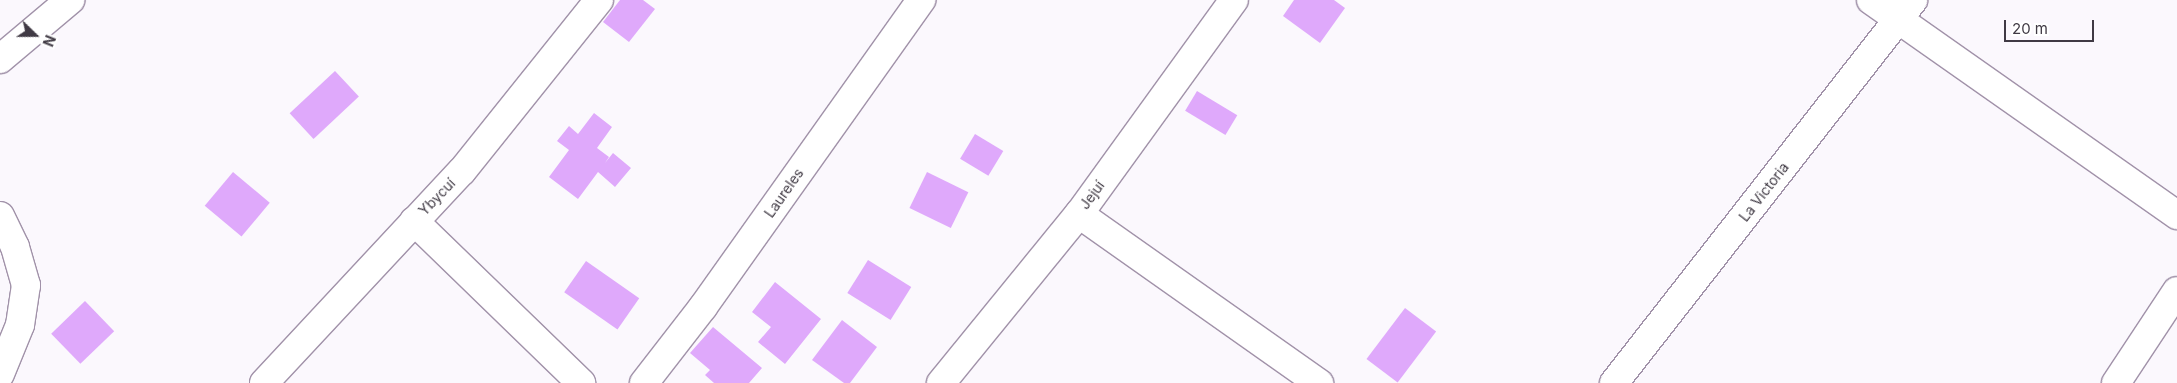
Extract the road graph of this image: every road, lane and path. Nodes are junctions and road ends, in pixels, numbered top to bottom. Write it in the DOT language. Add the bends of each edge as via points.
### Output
graph roads {
  1 [pos="70,0"];
  2 [pos="599,0"];
  3 [pos="920,0"];
  4 [pos="1234,0"];
  5 [pos="1871,0"];
  6 [pos="1906,10"];
  7 [pos="0,58"];
  8 [pos="1079,214"];
  9 [pos="2177,215"];
  10 [pos="0,216"];
  11 [pos="414,221"];
  12 [pos="2177,291"];
  13 [pos="0,374"];
  14 [pos="264,383"];
  15 [pos="581,383"];
  16 [pos="644,383"];
  17 [pos="941,383"];
  18 [pos="1319,383"];
  19 [pos="1614,383"];
  20 [pos="2116,383"];
  1 -- 7 [label="street"];
  2 -- 11 [label="street, Ybycuí" via="462,171"];
  3 -- 16 [label="street, Laureles" via="704,307"];
  4 -- 8 [label="street, Jejuí"];
  5 -- 6 [label="street"];
  6 -- 9 [label="street"];
  6 -- 19 [label="street, La Victoria"];
  8 -- 17 [label="street, Jejuí"];
  8 -- 18 [label="street"];
  10 -- 13 [label="street" via="15,246 26,285 20,325"];
  11 -- 14 [label="street, Ybycuí"];
  11 -- 15 [label="street"];
  12 -- 20 [label="street"];
}
